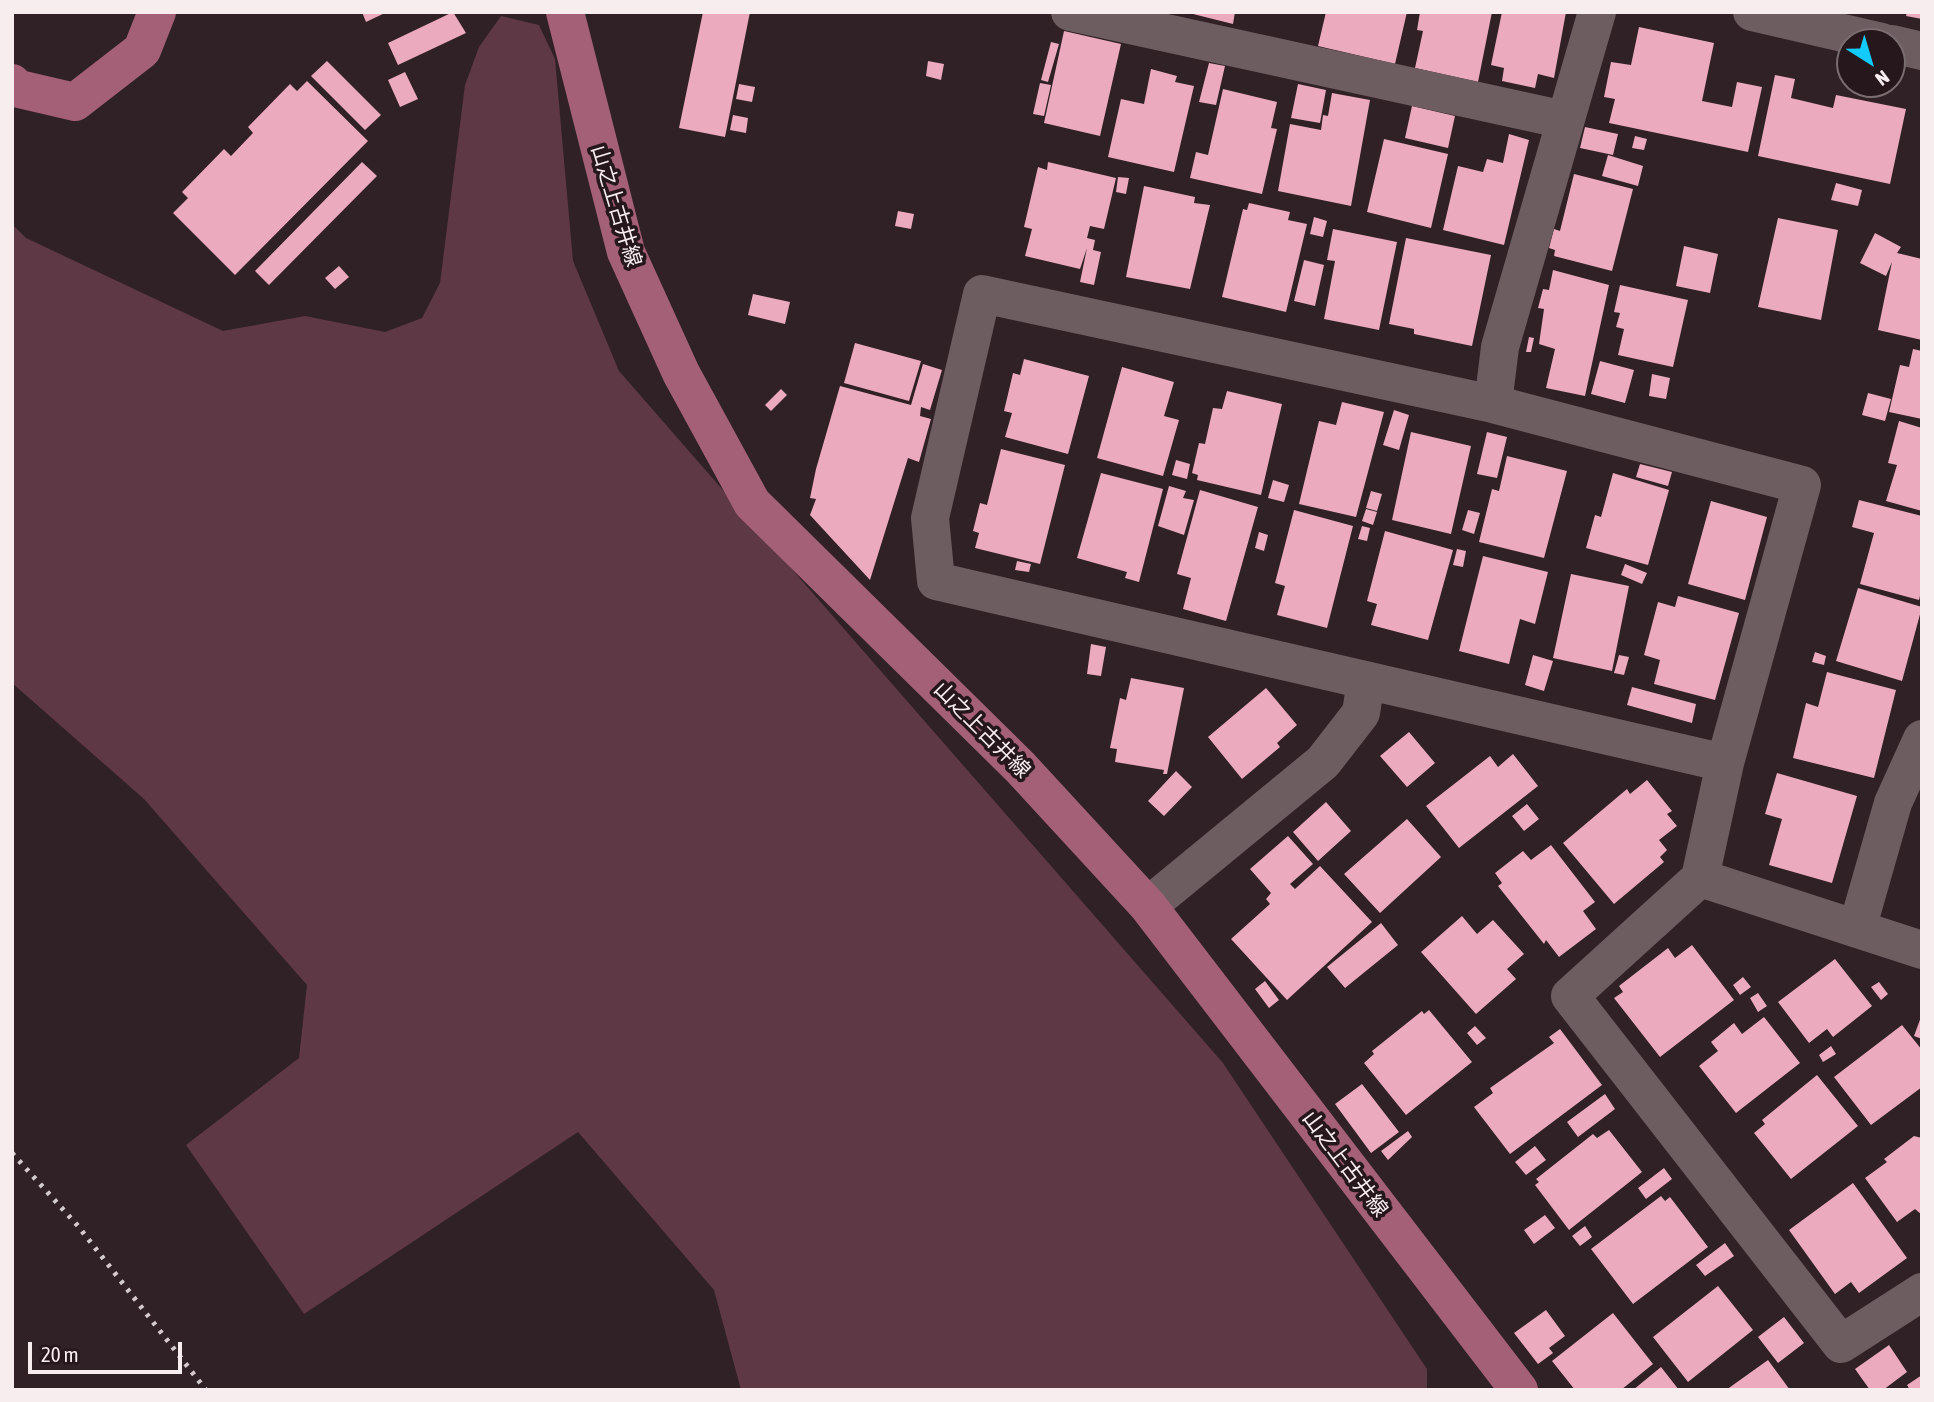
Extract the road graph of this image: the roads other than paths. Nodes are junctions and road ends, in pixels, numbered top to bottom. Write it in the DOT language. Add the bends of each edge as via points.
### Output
graph roads {
  1 [pos="156,12"];
  2 [pos="565,12"];
  3 [pos="1070,12"];
  4 [pos="1597,12"];
  5 [pos="1752,12"];
  6 [pos="1836,31"];
  7 [pos="12,83"];
  8 [pos="1565,120"];
  9 [pos="1493,404"];
  10 [pos="1366,681"];
  11 [pos="1922,739"];
  12 [pos="1725,763"];
  13 [pos="1700,878"];
  14 [pos="1148,906"];
  15 [pos="1857,929"];
  16 [pos="1922,950"];
  17 [pos="1922,1292"];
  18 [pos="1519,1390"];
  1 -- 7 [label="main road" via="142,50 75,102 15,88"];
  2 -- 14 [label="main road, 山之上古井線" via="626,252 681,373 752,503 1020,767"];
  3 -- 8 [label="street"];
  4 -- 8 [label="street"];
  5 -- 6 [label="street"];
  8 -- 9 [label="street" via="1500,347"];
  9 -- 10 [label="street" via="982,294 930,518 936,581"];
  9 -- 12 [label="street" via="1802,485"];
  10 -- 12 [label="street"];
  10 -- 14 [label="street" via="1361,713 1324,762"];
  11 -- 15 [label="street" via="1893,803"];
  12 -- 13 [label="street"];
  13 -- 15 [label="street"];
  13 -- 17 [label="street" via="1570,996 1841,1344"];
  14 -- 18 [label="main road, 山之上古井線"];
  15 -- 16 [label="street"];
}
